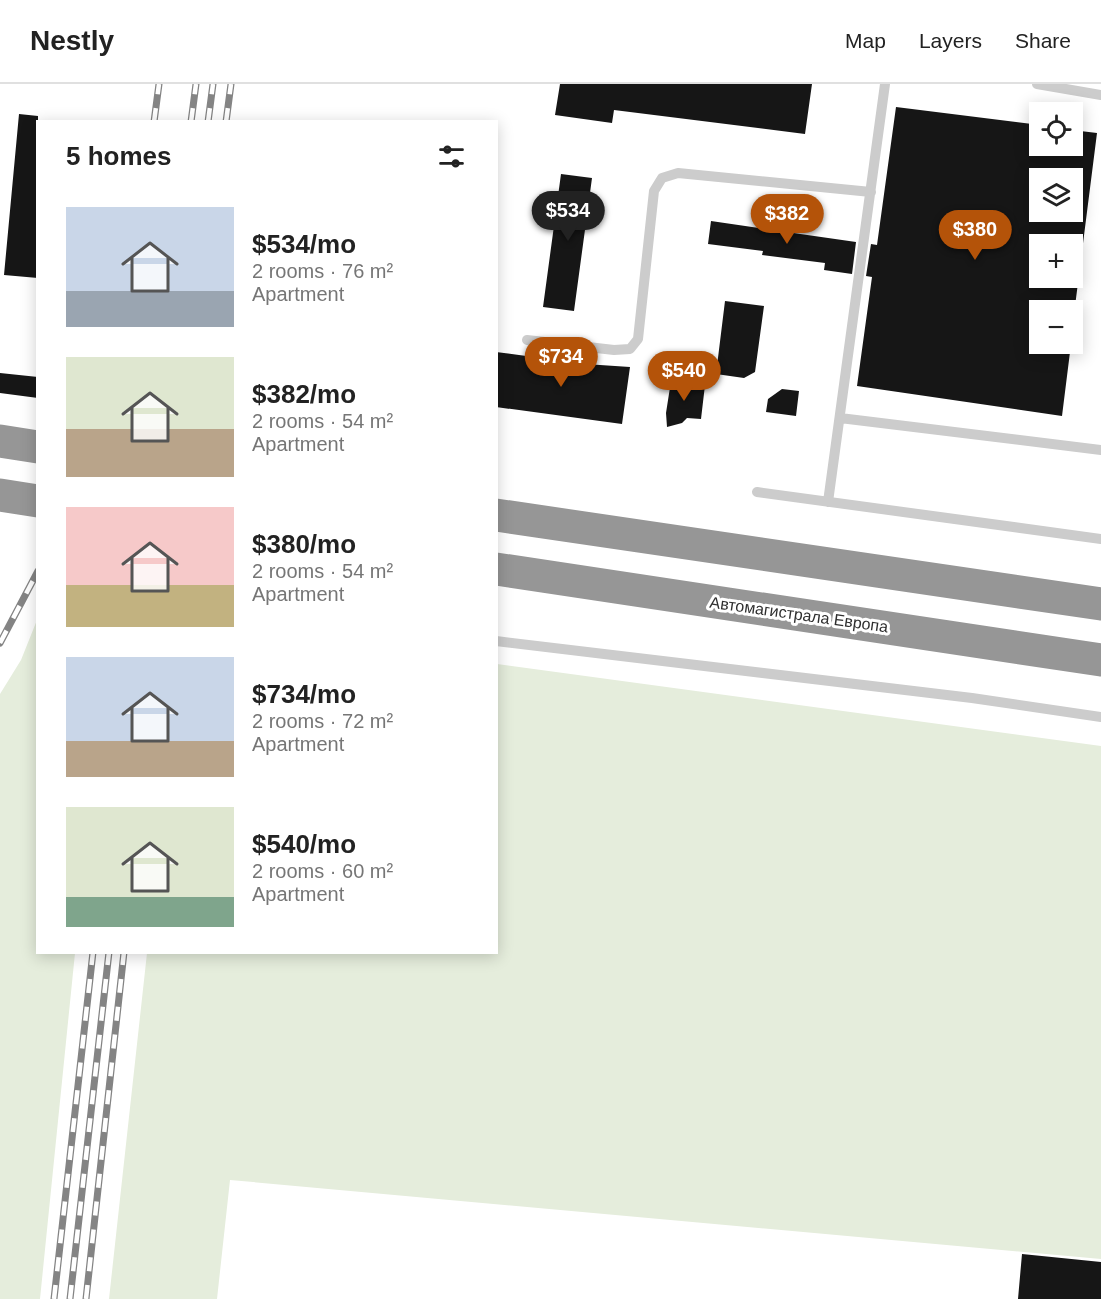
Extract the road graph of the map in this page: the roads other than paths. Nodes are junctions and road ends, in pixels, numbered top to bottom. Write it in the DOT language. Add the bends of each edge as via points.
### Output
graph roads {
  1 [pos="885,84"];
  2 [pos="1037,84"];
  3 [pos="1101,95"];
  4 [pos="871,192"];
  5 [pos="528,340"];
  6 [pos="840,418"];
  7 [pos="0,441"];
  8 [pos="36,447"];
  9 [pos="1101,450"];
  10 [pos="757,492"];
  11 [pos="0,495"];
  12 [pos="36,501"];
  13 [pos="828,502"];
  14 [pos="498,515"];
  15 [pos="1101,539"];
  16 [pos="498,569"];
  17 [pos="1101,604"];
  18 [pos="498,641"];
  19 [pos="1101,660"];
  20 [pos="1101,717"];
  1 -- 4 [label="lane"];
  2 -- 3 [label="lane"];
  4 -- 5 [label="lane" via="678,173 662,178 654,191 638,339 630,349"];
  4 -- 6 [label="lane"];
  6 -- 9 [label="lane"];
  6 -- 13 [label="lane"];
  7 -- 8 [label="highway"];
  10 -- 13 [label="lane"];
  11 -- 12 [label="highway"];
  13 -- 15 [label="lane"];
  14 -- 17 [label="highway"];
  16 -- 19 [label="highway, Автомагистрала Европа"];
  18 -- 20 [label="lane"];
}
